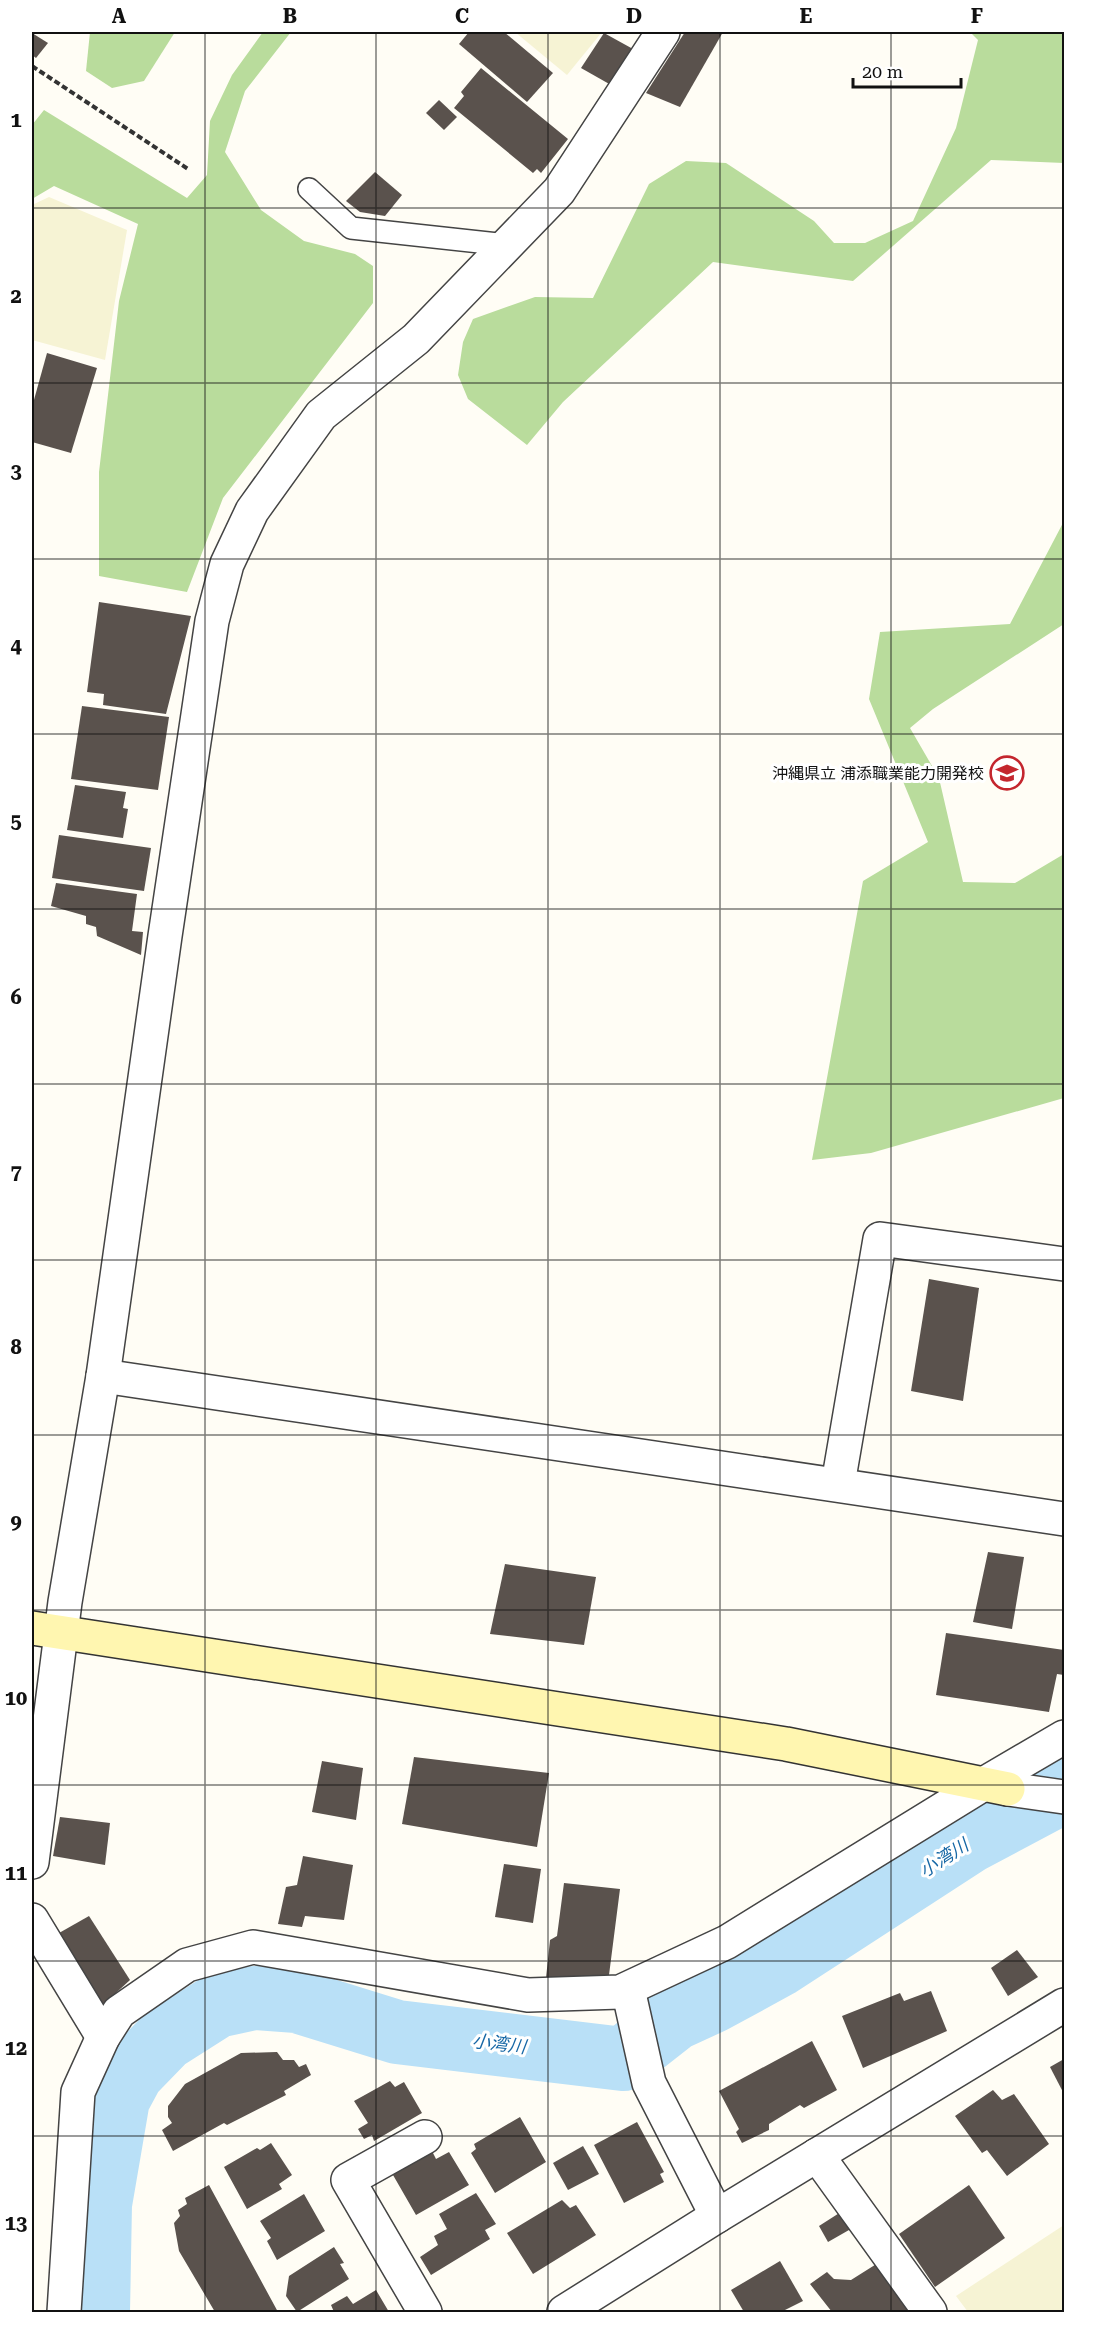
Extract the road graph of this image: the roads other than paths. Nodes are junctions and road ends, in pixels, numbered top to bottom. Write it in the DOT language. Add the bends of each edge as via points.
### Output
graph roads {
  1 [pos="663,32"];
  2 [pos="309,189"];
  3 [pos="507,245"];
  4 [pos="1065,1264"];
  5 [pos="104,1376"];
  6 [pos="838,1484"];
  7 [pos="1065,1519"];
  8 [pos="46,1630"];
  9 [pos="1065,1737"];
  10 [pos="995,1787"];
  11 [pos="1065,1797"];
  12 [pos="32,1862"];
  13 [pos="32,1920"];
  14 [pos="628,1989"];
  15 [pos="1065,2005"];
  16 [pos="103,2037"];
  17 [pos="425,2137"];
  18 [pos="817,2155"];
  19 [pos="717,2216"];
  20 [pos="64,2313"];
  21 [pos="424,2313"];
  22 [pos="564,2313"];
  23 [pos="930,2313"];
  1 -- 3 [label="street" via="559,191"];
  2 -- 3 [label="lane" via="351,228"];
  3 -- 5 [label="street" via="416,339 321,415 252,511 227,564 212,621"];
  4 -- 6 [label="street" via="880,1239"];
  5 -- 6 [label="street"];
  5 -- 8 [label="street"];
  6 -- 7 [label="street"];
  8 -- 10 [label="street" via="786,1744"];
  8 -- 12 [label="street"];
  9 -- 10 [label="street"];
  10 -- 11 [label="street"];
  10 -- 14 [label="street" via="727,1942"];
  13 -- 16 [label="street"];
  14 -- 16 [label="street" via="528,1995 253,1947 187,1965 119,2012"];
  14 -- 19 [label="street" via="649,2083"];
  15 -- 18 [label="street"];
  16 -- 20 [label="street" via="78,2092"];
  17 -- 21 [label="street" via="348,2180"];
  18 -- 19 [label="street"];
  18 -- 23 [label="street"];
  19 -- 22 [label="street"];
}
